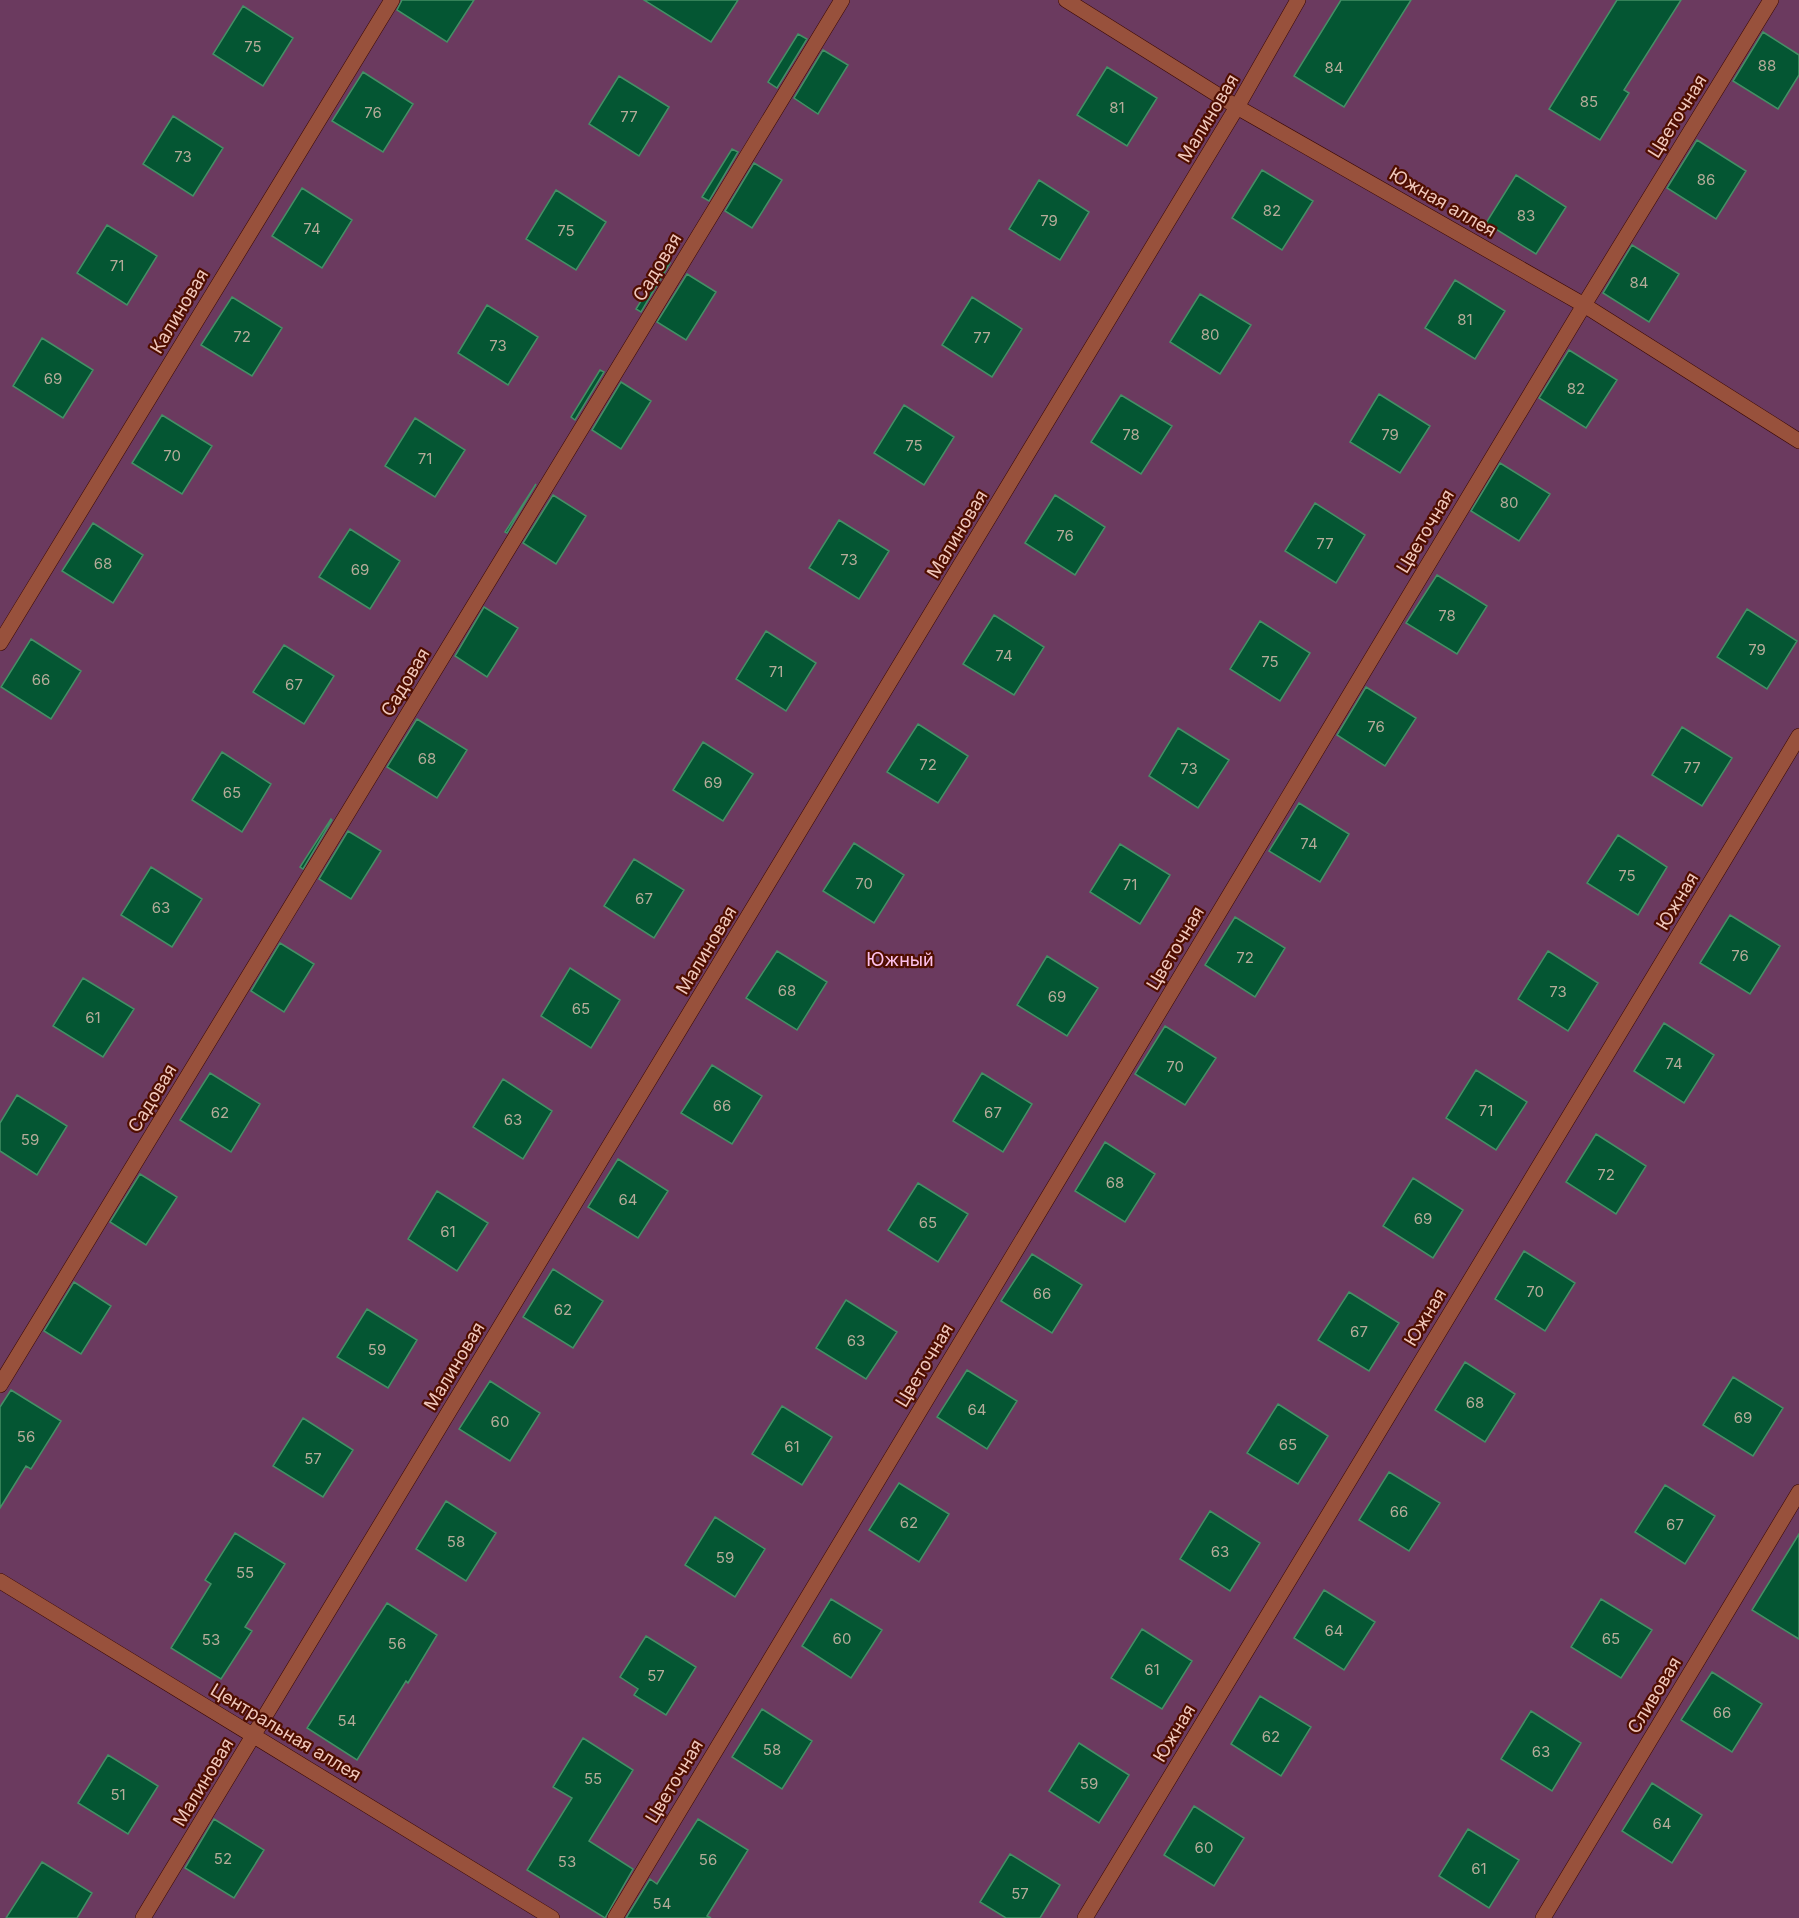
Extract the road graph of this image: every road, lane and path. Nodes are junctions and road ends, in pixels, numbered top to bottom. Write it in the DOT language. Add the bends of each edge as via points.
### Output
graph roads {
  1 [pos="392,0"];
  2 [pos="842,0"];
  3 [pos="1066,0"];
  4 [pos="1298,0"];
  5 [pos="1771,0"];
  6 [pos="1237,107"];
  7 [pos="1584,305"];
  8 [pos="1799,441"];
  9 [pos="0,643"];
  10 [pos="1799,736"];
  11 [pos="0,1385"];
  12 [pos="1799,1492"];
  13 [pos="0,1581"];
  14 [pos="254,1735"];
  15 [pos="143,1918"];
  16 [pos="552,1918"];
  17 [pos="615,1918"];
  18 [pos="1085,1918"];
  19 [pos="1543,1918"];
  1 -- 9 [label="street, Калиновая"];
  2 -- 11 [label="street, Садовая"];
  3 -- 6 [label="street, Южная аллея"];
  4 -- 6 [label="street, Малиновая"];
  5 -- 7 [label="street, Цветочная"];
  6 -- 7 [label="street, Южная аллея"];
  6 -- 14 [label="street, Малиновая"];
  7 -- 8 [label="street, Южная аллея"];
  7 -- 17 [label="street, Цветочная"];
  10 -- 18 [label="street, Южная"];
  12 -- 19 [label="street, Сливовая"];
  13 -- 14 [label="street, Центральная аллея"];
  14 -- 15 [label="street, Малиновая"];
  14 -- 16 [label="street, Центральная аллея"];
}
